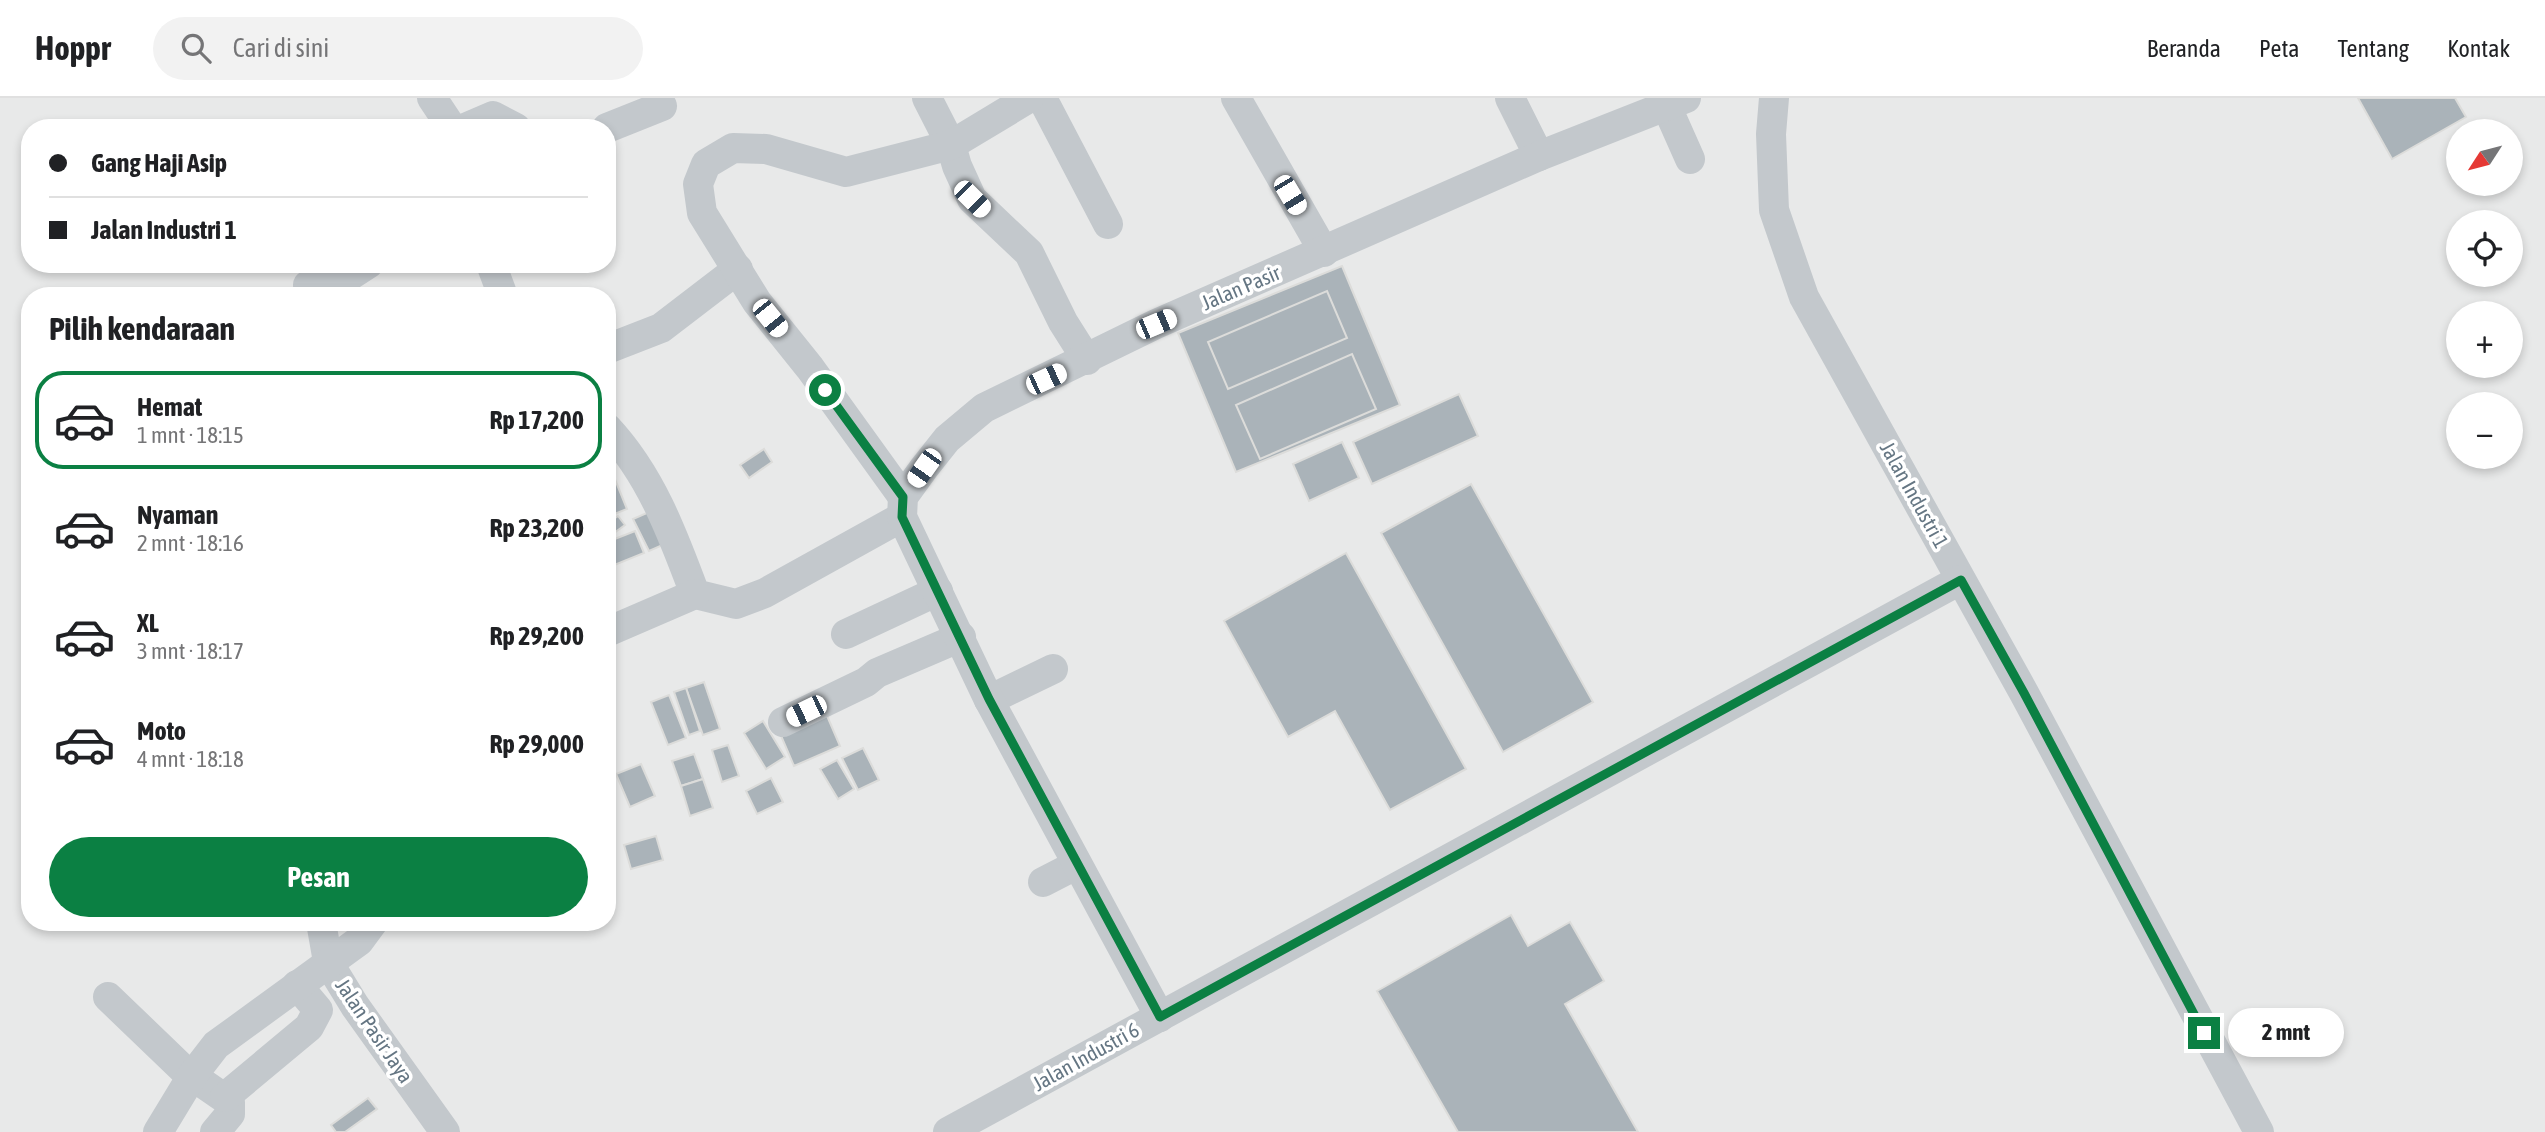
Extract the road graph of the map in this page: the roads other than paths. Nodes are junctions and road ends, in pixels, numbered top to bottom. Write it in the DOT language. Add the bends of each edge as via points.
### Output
graph roads {
  1 [pos="432,98"];
  2 [pos="927,98"];
  3 [pos="1236,98"];
  4 [pos="1510,98"];
  5 [pos="1774,98"];
  6 [pos="1042,99"];
  7 [pos="1676,102"];
  8 [pos="662,106"];
  9 [pos="446,119"];
  10 [pos="616,124"];
  11 [pos="951,145"];
  12 [pos="1539,156"];
  13 [pos="1689,159"];
  14 [pos="1108,224"];
  15 [pos="1324,252"];
  16 [pos="738,269"];
  17 [pos="354,273"];
  18 [pos="308,285"];
  19 [pos="616,346"];
  20 [pos="1087,360"];
  21 [pos="616,437"];
  22 [pos="902,507"];
  23 [pos="1961,580"];
  24 [pos="938,591"];
  25 [pos="695,594"];
  26 [pos="616,628"];
  27 [pos="846,634"];
  28 [pos="961,637"];
  29 [pos="1053,669"];
  30 [pos="989,699"];
  31 [pos="783,722"];
  32 [pos="1076,865"];
  33 [pos="1043,882"];
  34 [pos="323,931"];
  35 [pos="366,931"];
  36 [pos="328,962"];
  37 [pos="297,985"];
  38 [pos="108,997"];
  39 [pos="1160,1017"];
  40 [pos="191,1076"];
  41 [pos="225,1097"];
  42 [pos="158,1132"];
  43 [pos="215,1132"];
  44 [pos="445,1132"];
  45 [pos="948,1132"];
  46 [pos="2259,1132"];
  1 -- 9 [label="street"];
  2 -- 11 [label="street"];
  3 -- 15 [label="street"];
  4 -- 12 [label="street"];
  5 -- 23 [label="street, Jalan Industri 1" via="1774,210 1804,298"];
  6 -- 11 [label="street"];
  6 -- 14 [label="street"];
  7 -- 12 [label="street, Jalan Pasir"];
  7 -- 13 [label="street"];
  8 -- 10 [label="street"];
  11 -- 16 [label="street" via="846,172 766,149 733,149 706,164 698,184 702,213"];
  11 -- 20 [label="street" via="972,199 1029,254"];
  12 -- 15 [label="street, Jalan Pasir"];
  15 -- 20 [label="street, Jalan Pasir" via="1156,324"];
  16 -- 19 [label="street" via="661,328"];
  16 -- 22 [label="street"];
  17 -- 18 [label="street"];
  20 -- 22 [label="street, Jalan Pasir" via="984,408 947,439"];
  21 -- 25 [label="street" via="665,516"];
  22 -- 24 [label="street"];
  22 -- 25 [label="street" via="777,587 736,604"];
  23 -- 39 [label="street, Jalan Industri 6"];
  23 -- 46 [label="street, Jalan Industri 1"];
  24 -- 27 [label="street"];
  24 -- 28 [label="street"];
  25 -- 26 [label="street"];
  28 -- 30 [label="street"];
  28 -- 31 [label="street" via="877,673"];
  29 -- 30 [label="street"];
  30 -- 32 [label="street"];
  32 -- 33 [label="street"];
  32 -- 39 [label="street"];
  34 -- 36 [label="street, Jalan Pasir Jaya"];
  35 -- 36 [label="street"];
  36 -- 37 [label="street"];
  36 -- 44 [label="street, Jalan Pasir Jaya"];
  37 -- 40 [label="street" via="216,1045"];
  37 -- 41 [label="street" via="317,1010 309,1027"];
  38 -- 40 [label="street"];
  39 -- 45 [label="street, Jalan Industri 6"];
  40 -- 41 [label="street"];
  40 -- 42 [label="street"];
  41 -- 43 [label="street" via="232,1108"];
}
